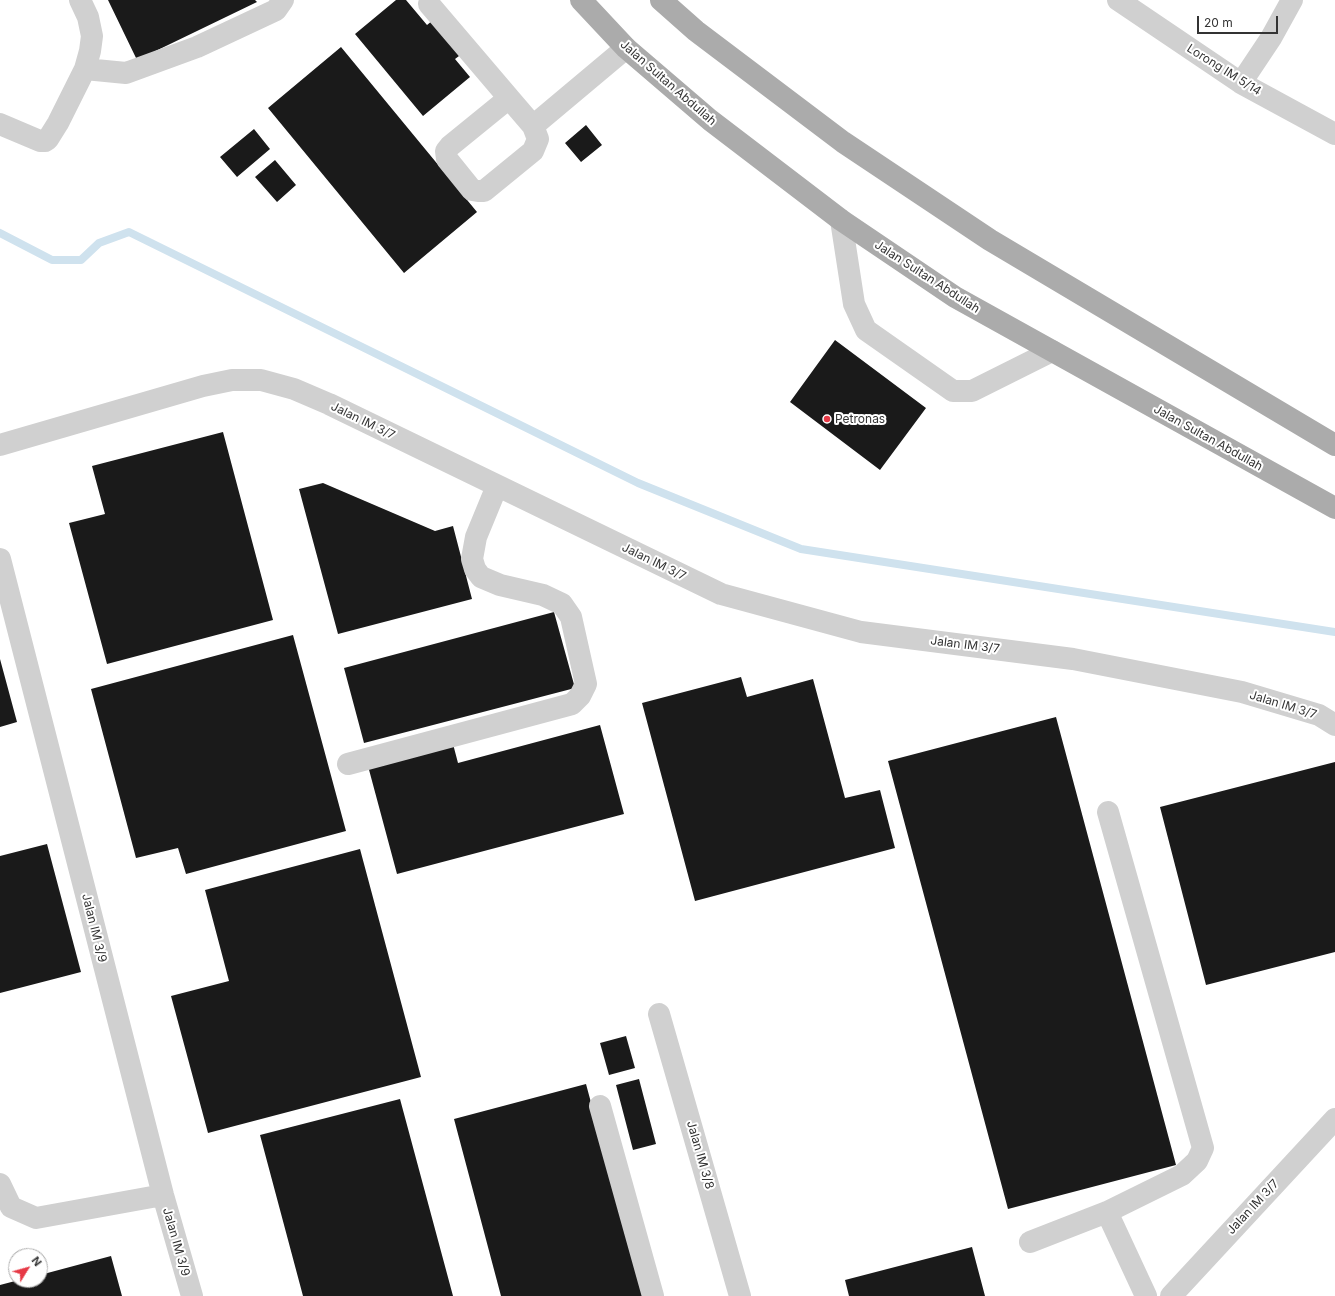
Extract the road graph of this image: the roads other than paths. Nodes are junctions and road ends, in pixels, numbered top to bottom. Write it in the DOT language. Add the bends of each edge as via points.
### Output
graph roads {
  1 [pos="80,0"];
  2 [pos="283,0"];
  3 [pos="581,0"];
  4 [pos="661,0"];
  5 [pos="684,0"];
  6 [pos="1118,0"];
  7 [pos="1292,0"];
  8 [pos="429,4"];
  9 [pos="696,31"];
  10 [pos="626,48"];
  11 [pos="85,69"];
  12 [pos="1241,83"];
  13 [pos="510,98"];
  14 [pos="0,124"];
  15 [pos="533,126"];
  16 [pos="1335,134"];
  17 [pos="841,220"];
  18 [pos="1052,351"];
  19 [pos="1329,437"];
  20 [pos="0,445"];
  21 [pos="497,486"];
  22 [pos="1335,508"];
  23 [pos="0,559"];
  24 [pos="1335,725"];
  25 [pos="348,764"];
  26 [pos="1108,812"];
  27 [pos="660,1014"];
  28 [pos="600,1106"];
  29 [pos="1335,1119"];
  30 [pos="0,1184"];
  31 [pos="163,1196"];
  32 [pos="1107,1212"];
  33 [pos="1030,1242"];
  34 [pos="192,1296"];
  35 [pos="653,1296"];
  36 [pos="740,1296"];
  37 [pos="1146,1296"];
  38 [pos="1171,1296"];
  1 -- 11 [label="street" via="88,17 92,36"];
  2 -- 11 [label="street" via="276,10 196,47 126,73"];
  3 -- 10 [label="main road, Jalan Sultan Abdullah"];
  4 -- 9 [label="main road"];
  5 -- 9 [label="main road"];
  6 -- 12 [label="street, Lorong IM 5/14"];
  7 -- 12 [label="street" via="1271,38"];
  8 -- 13 [label="street"];
  9 -- 19 [label="main road" via="843,142 990,240"];
  10 -- 15 [label="street"];
  10 -- 17 [label="main road, Jalan Sultan Abdullah" via="710,120"];
  11 -- 14 [label="street" via="58,123 45,141"];
  12 -- 16 [label="street, Lorong IM 5/14"];
  13 -- 15 [label="street"];
  13 -- 15 [label="street" via="450,146 446,152 447,159 472,190 484,190 533,151 538,140"];
  17 -- 18 [label="main road, Jalan Sultan Abdullah" via="955,297"];
  17 -- 18 [label="street" via="854,304 866,330 953,391 972,391"];
  18 -- 22 [label="main road, Jalan Sultan Abdullah"];
  20 -- 21 [label="street, Jalan IM 3/7" via="203,386 232,380 261,380 294,389 329,404"];
  21 -- 24 [label="street, Jalan IM 3/7" via="721,594 861,632 1073,660 1242,692 1319,715"];
  21 -- 25 [label="street" via="476,537 472,559 475,569 481,577 500,585 543,595 562,604 571,617 586,684 580,696 572,704"];
  23 -- 31 [label="street, Jalan IM 3/9"];
  26 -- 32 [label="street" via="1203,1148 1197,1161 1182,1175"];
  27 -- 36 [label="street, Jalan IM 3/8"];
  28 -- 35 [label="street"];
  29 -- 38 [label="street, Jalan IM 3/7"];
  30 -- 31 [label="street" via="11,1207 36,1218"];
  31 -- 34 [label="street, Jalan IM 3/9"];
  32 -- 33 [label="street"];
  32 -- 37 [label="street"];
}
